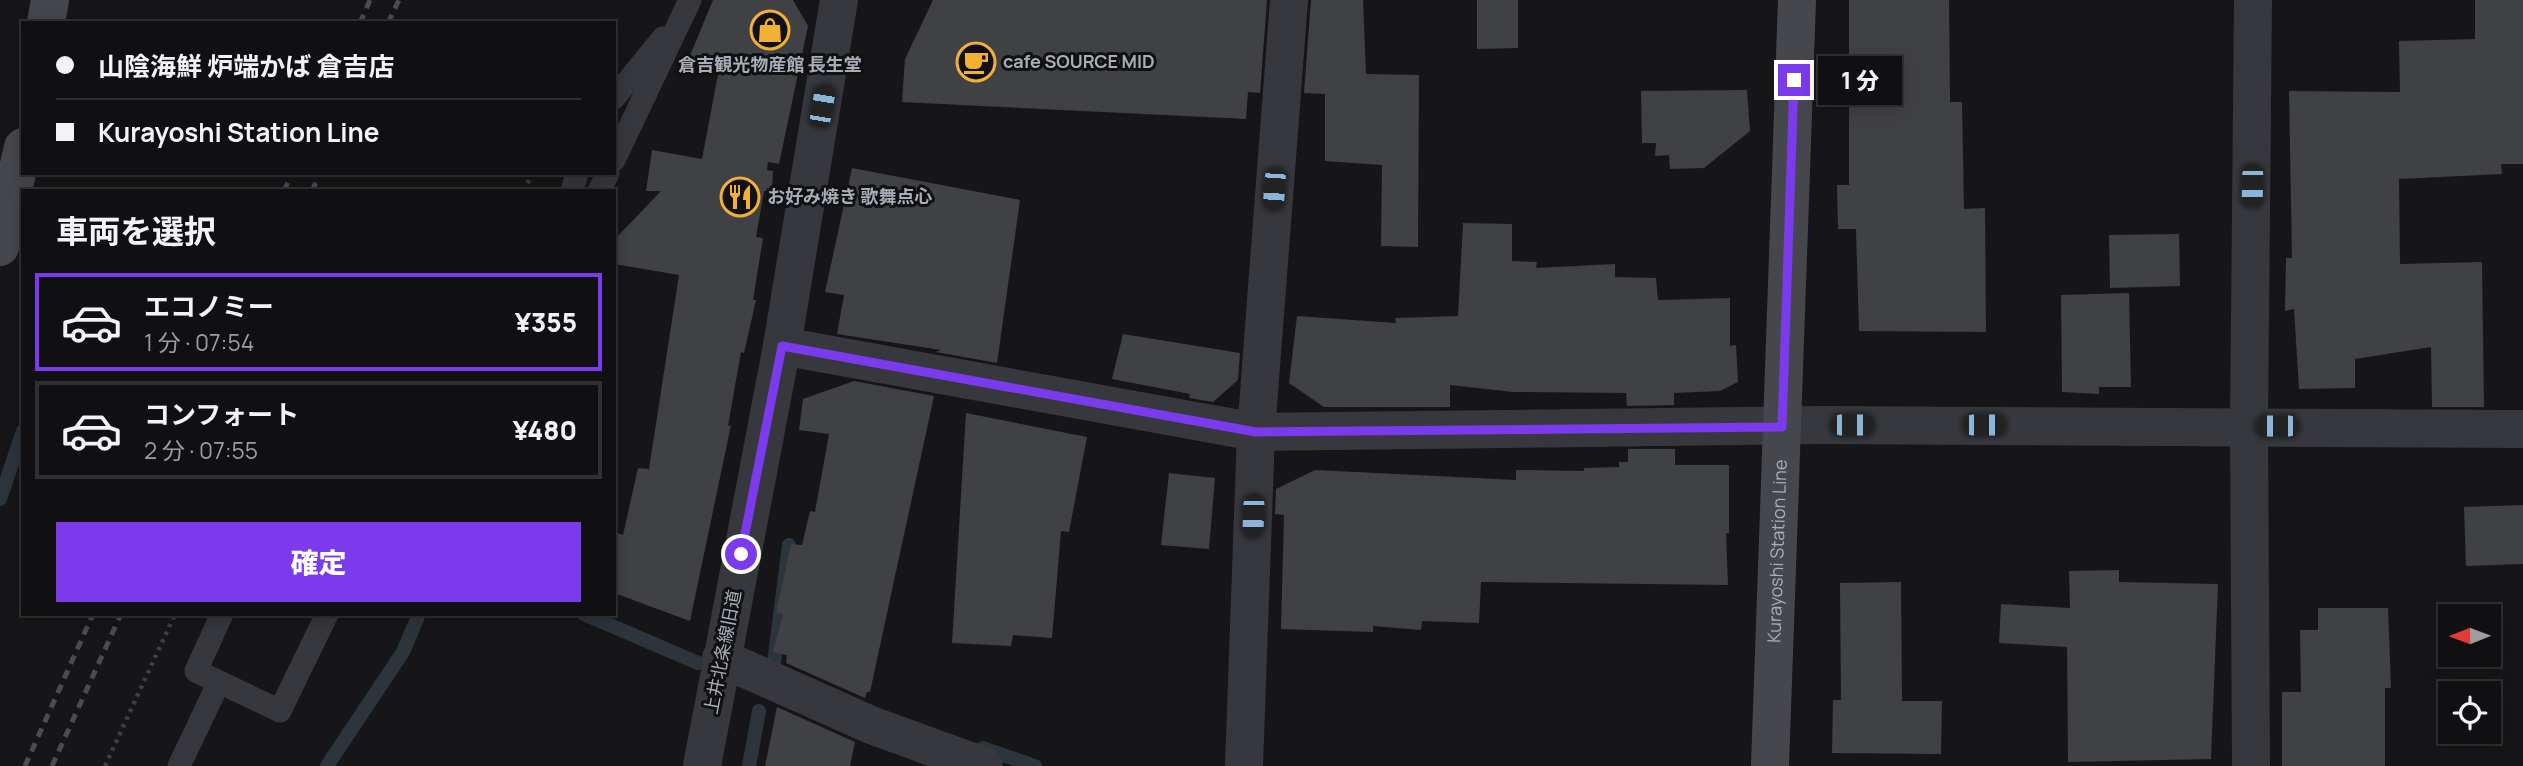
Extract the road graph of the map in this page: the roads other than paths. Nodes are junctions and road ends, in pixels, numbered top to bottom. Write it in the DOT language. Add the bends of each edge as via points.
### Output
graph roads {
  1 [pos="50,0"];
  2 [pos="839,0"];
  3 [pos="1289,0"];
  4 [pos="1797,0"];
  5 [pos="2253,0"];
  6 [pos="688,4"];
  7 [pos="46,21"];
  8 [pos="616,95"];
  9 [pos="21,156"];
  10 [pos="616,156"];
  11 [pos="0,247"];
  12 [pos="782,346"];
  13 [pos="2249,425"];
  14 [pos="1782,427"];
  15 [pos="2523,429"];
  16 [pos="1256,432"];
  17 [pos="221,616"];
  18 [pos="326,616"];
  19 [pos="721,658"];
  20 [pos="219,682"];
  21 [pos="179,766"];
  22 [pos="702,766"];
  23 [pos="984,766"];
  24 [pos="1244,766"];
  25 [pos="1770,766"];
  26 [pos="2251,766"];
  1 -- 7 [label="main road"];
  2 -- 12 [label="street, 上井北条線旧道"];
  3 -- 16 [label="street"];
  4 -- 14 [label="main road, Kurayoshi Station Line"];
  5 -- 13 [label="street"];
  6 -- 8 [label="lane"];
  6 -- 10 [label="lane"];
  9 -- 11 [label="main road"];
  12 -- 16 [label="street"];
  12 -- 19 [label="street, 上井北条線旧道"];
  13 -- 14 [label="street"];
  13 -- 15 [label="street"];
  13 -- 26 [label="street"];
  14 -- 16 [label="street"];
  14 -- 25 [label="main road, Kurayoshi Station Line"];
  16 -- 24 [label="street"];
  17 -- 20 [label="lane" via="196,671"];
  18 -- 20 [label="lane" via="280,711"];
  19 -- 22 [label="street, 上井北条線旧道"];
  19 -- 23 [label="street" via="871,725"];
  20 -- 21 [label="lane"];
}
